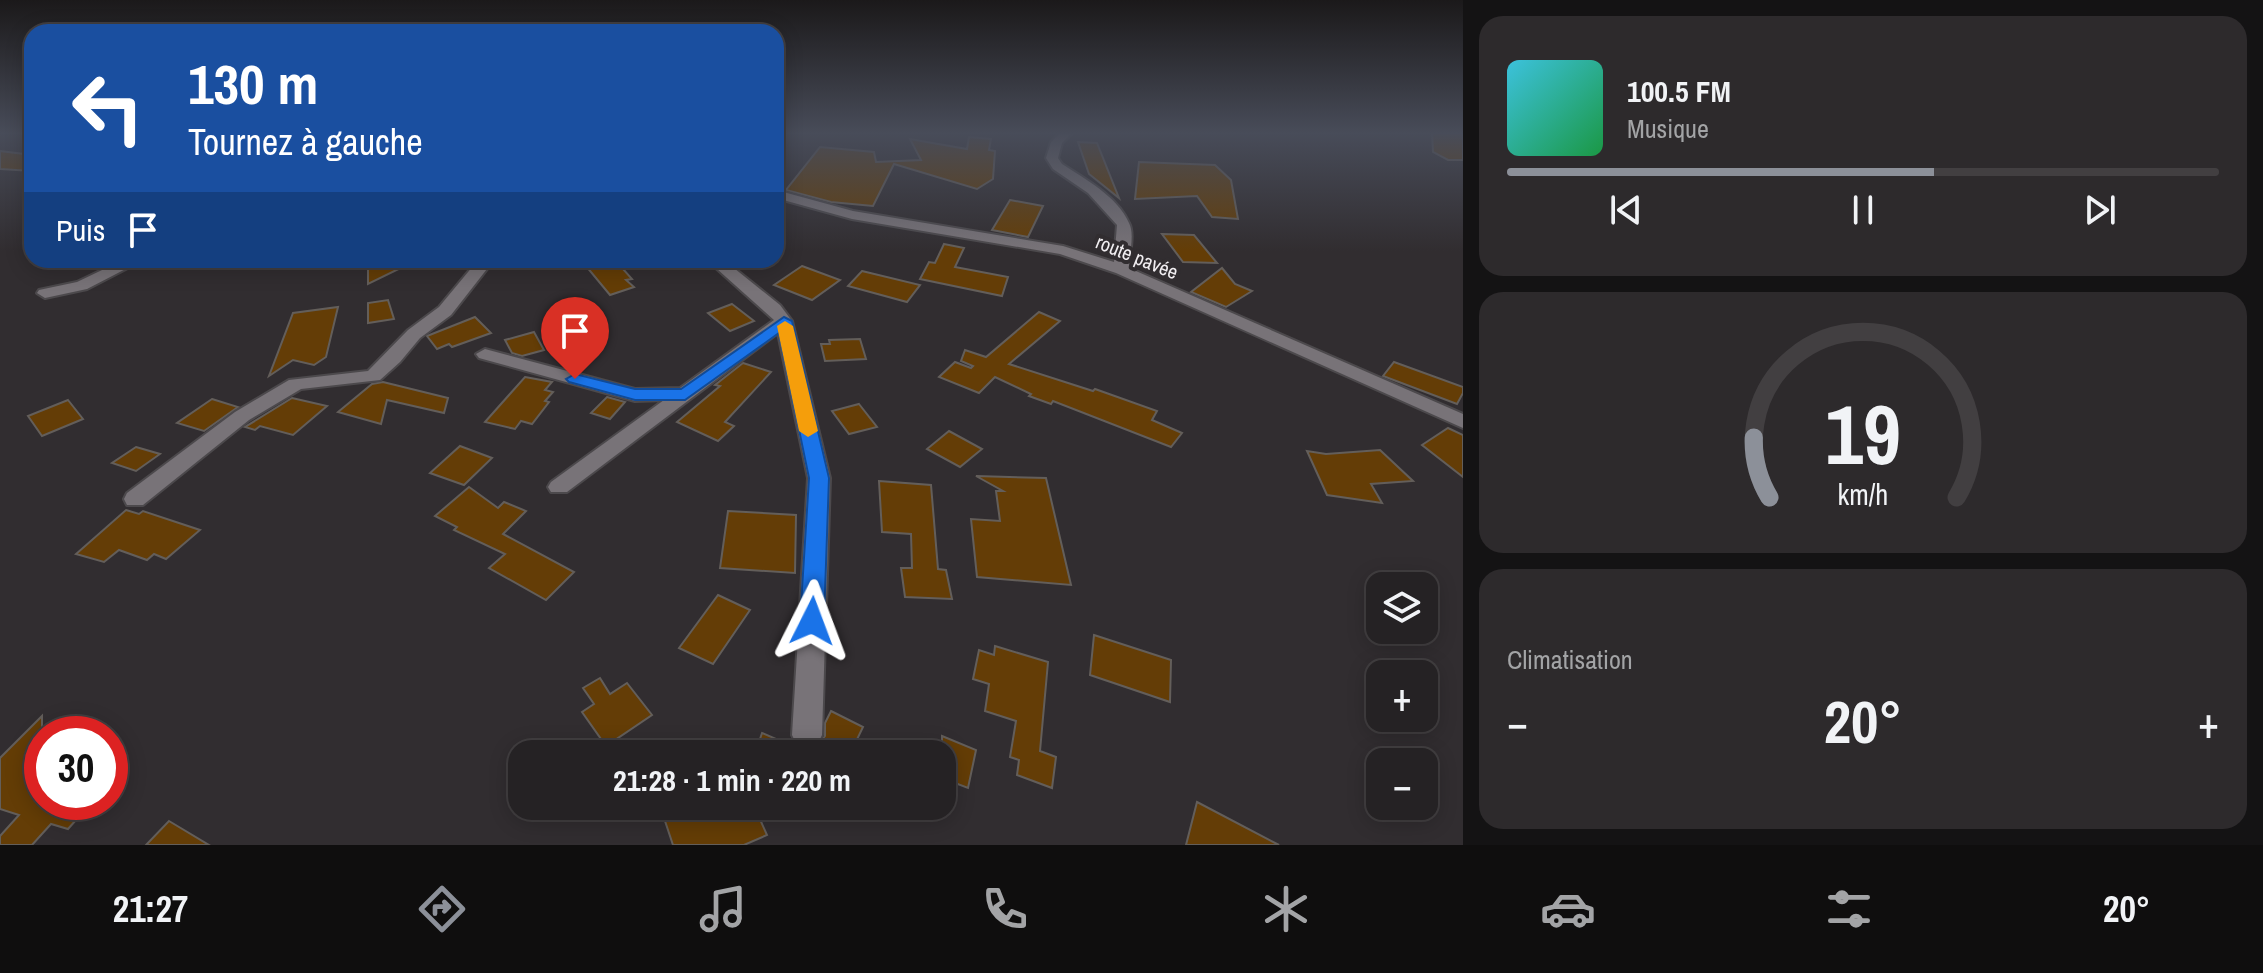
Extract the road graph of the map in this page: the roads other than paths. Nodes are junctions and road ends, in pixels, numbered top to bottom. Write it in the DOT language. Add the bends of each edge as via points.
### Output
graph roads {
  1 [pos="1065,172"];
  2 [pos="784,196"];
  3 [pos="118,268"];
  4 [pos="480,268"];
  5 [pos="725,268"];
  6 [pos="1121,270"];
  7 [pos="45,293"];
  8 [pos="784,321"];
  9 [pos="485,354"];
  10 [pos="685,394"];
  11 [pos="1463,422"];
  12 [pos="559,487"];
  13 [pos="135,499"];
  14 [pos="807,735"];
  1 -- 6 [label="street" via="1111,207 1124,225"];
  2 -- 6 [label="street, route pavée" via="852,215 1063,250"];
  3 -- 7 [label="street" via="81,286"];
  4 -- 13 [label="street" via="445,311 373,376 296,384 242,416"];
  5 -- 8 [label="street"];
  6 -- 11 [label="street, route pavée"];
  8 -- 10 [label="street"];
  8 -- 14 [label="street" via="819,478"];
  9 -- 10 [label="street" via="635,395"];
  10 -- 12 [label="street"];
}
